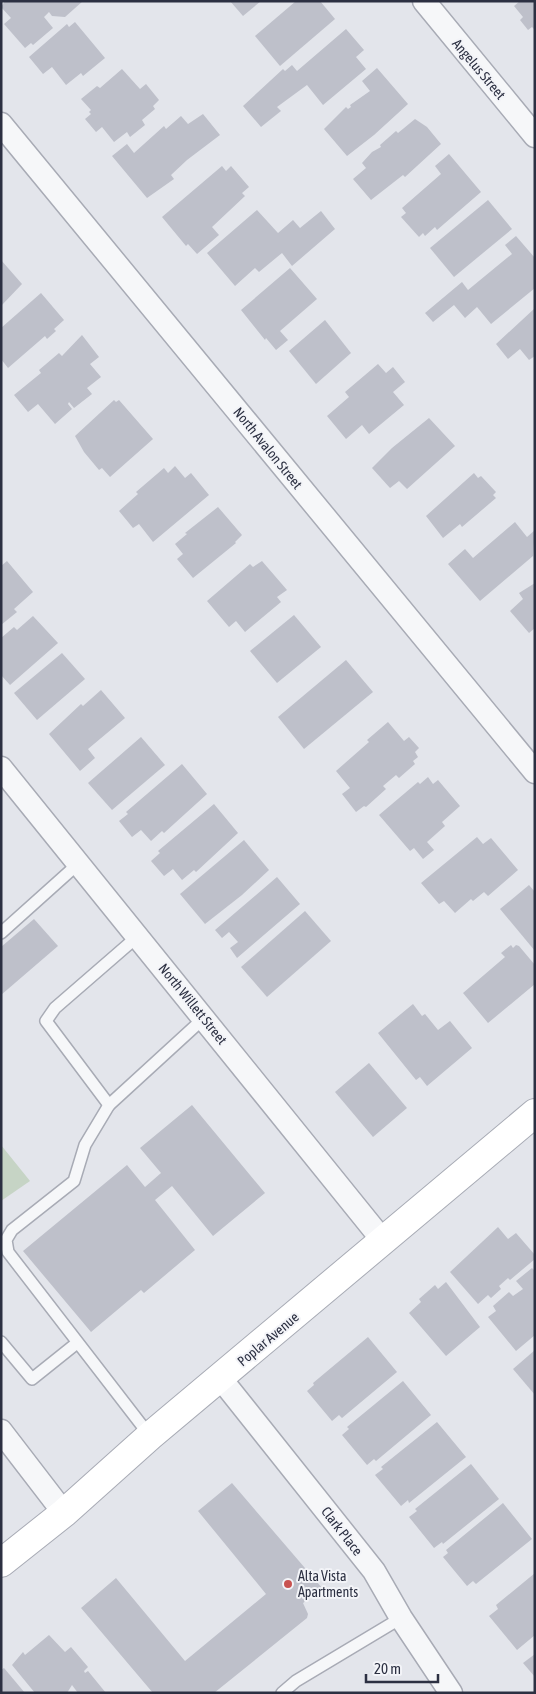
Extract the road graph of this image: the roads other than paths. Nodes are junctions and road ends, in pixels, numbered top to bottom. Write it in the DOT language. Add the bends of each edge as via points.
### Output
graph roads {
  1 [pos="424,1"];
  2 [pos="1,124"];
  3 [pos="535,136"];
  4 [pos="1,768"];
  5 [pos="535,772"];
  6 [pos="79,863"];
  7 [pos="1,933"];
  8 [pos="138,936"];
  9 [pos="204,1018"];
  10 [pos="109,1105"];
  11 [pos="531,1123"];
  12 [pos="384,1242"];
  13 [pos="1,1342"];
  14 [pos="77,1343"];
  15 [pos="221,1379"];
  16 [pos="1,1431"];
  17 [pos="150,1436"];
  18 [pos="64,1513"];
  19 [pos="1,1563"];
  20 [pos="401,1618"];
  21 [pos="282,1693"];
  22 [pos="451,1693"];
  1 -- 3 [label="street, Angelus Street"];
  2 -- 5 [label="street, North Avalon Street"];
  4 -- 6 [label="street, North Willett Street"];
  6 -- 7 [label="lane"];
  6 -- 8 [label="street, North Willett Street"];
  8 -- 9 [label="street, North Willett Street"];
  8 -- 10 [label="lane" via="55,1008 46,1021"];
  9 -- 10 [label="lane"];
  9 -- 12 [label="street, North Willett Street"];
  10 -- 14 [label="lane" via="85,1145 74,1181 12,1230 6,1240 8,1252"];
  11 -- 12 [label="main road, Poplar Avenue"];
  12 -- 15 [label="main road, Poplar Avenue"];
  13 -- 14 [label="lane" via="32,1379"];
  14 -- 17 [label="lane"];
  15 -- 17 [label="main road, Poplar Avenue"];
  15 -- 20 [label="street, Clark Place" via="374,1571"];
  16 -- 18 [label="street"];
  17 -- 18 [label="main road, Poplar Avenue"];
  18 -- 19 [label="main road, Poplar Avenue"];
  20 -- 21 [label="lane" via="296,1681"];
  20 -- 22 [label="street, Clark Place"];
}
